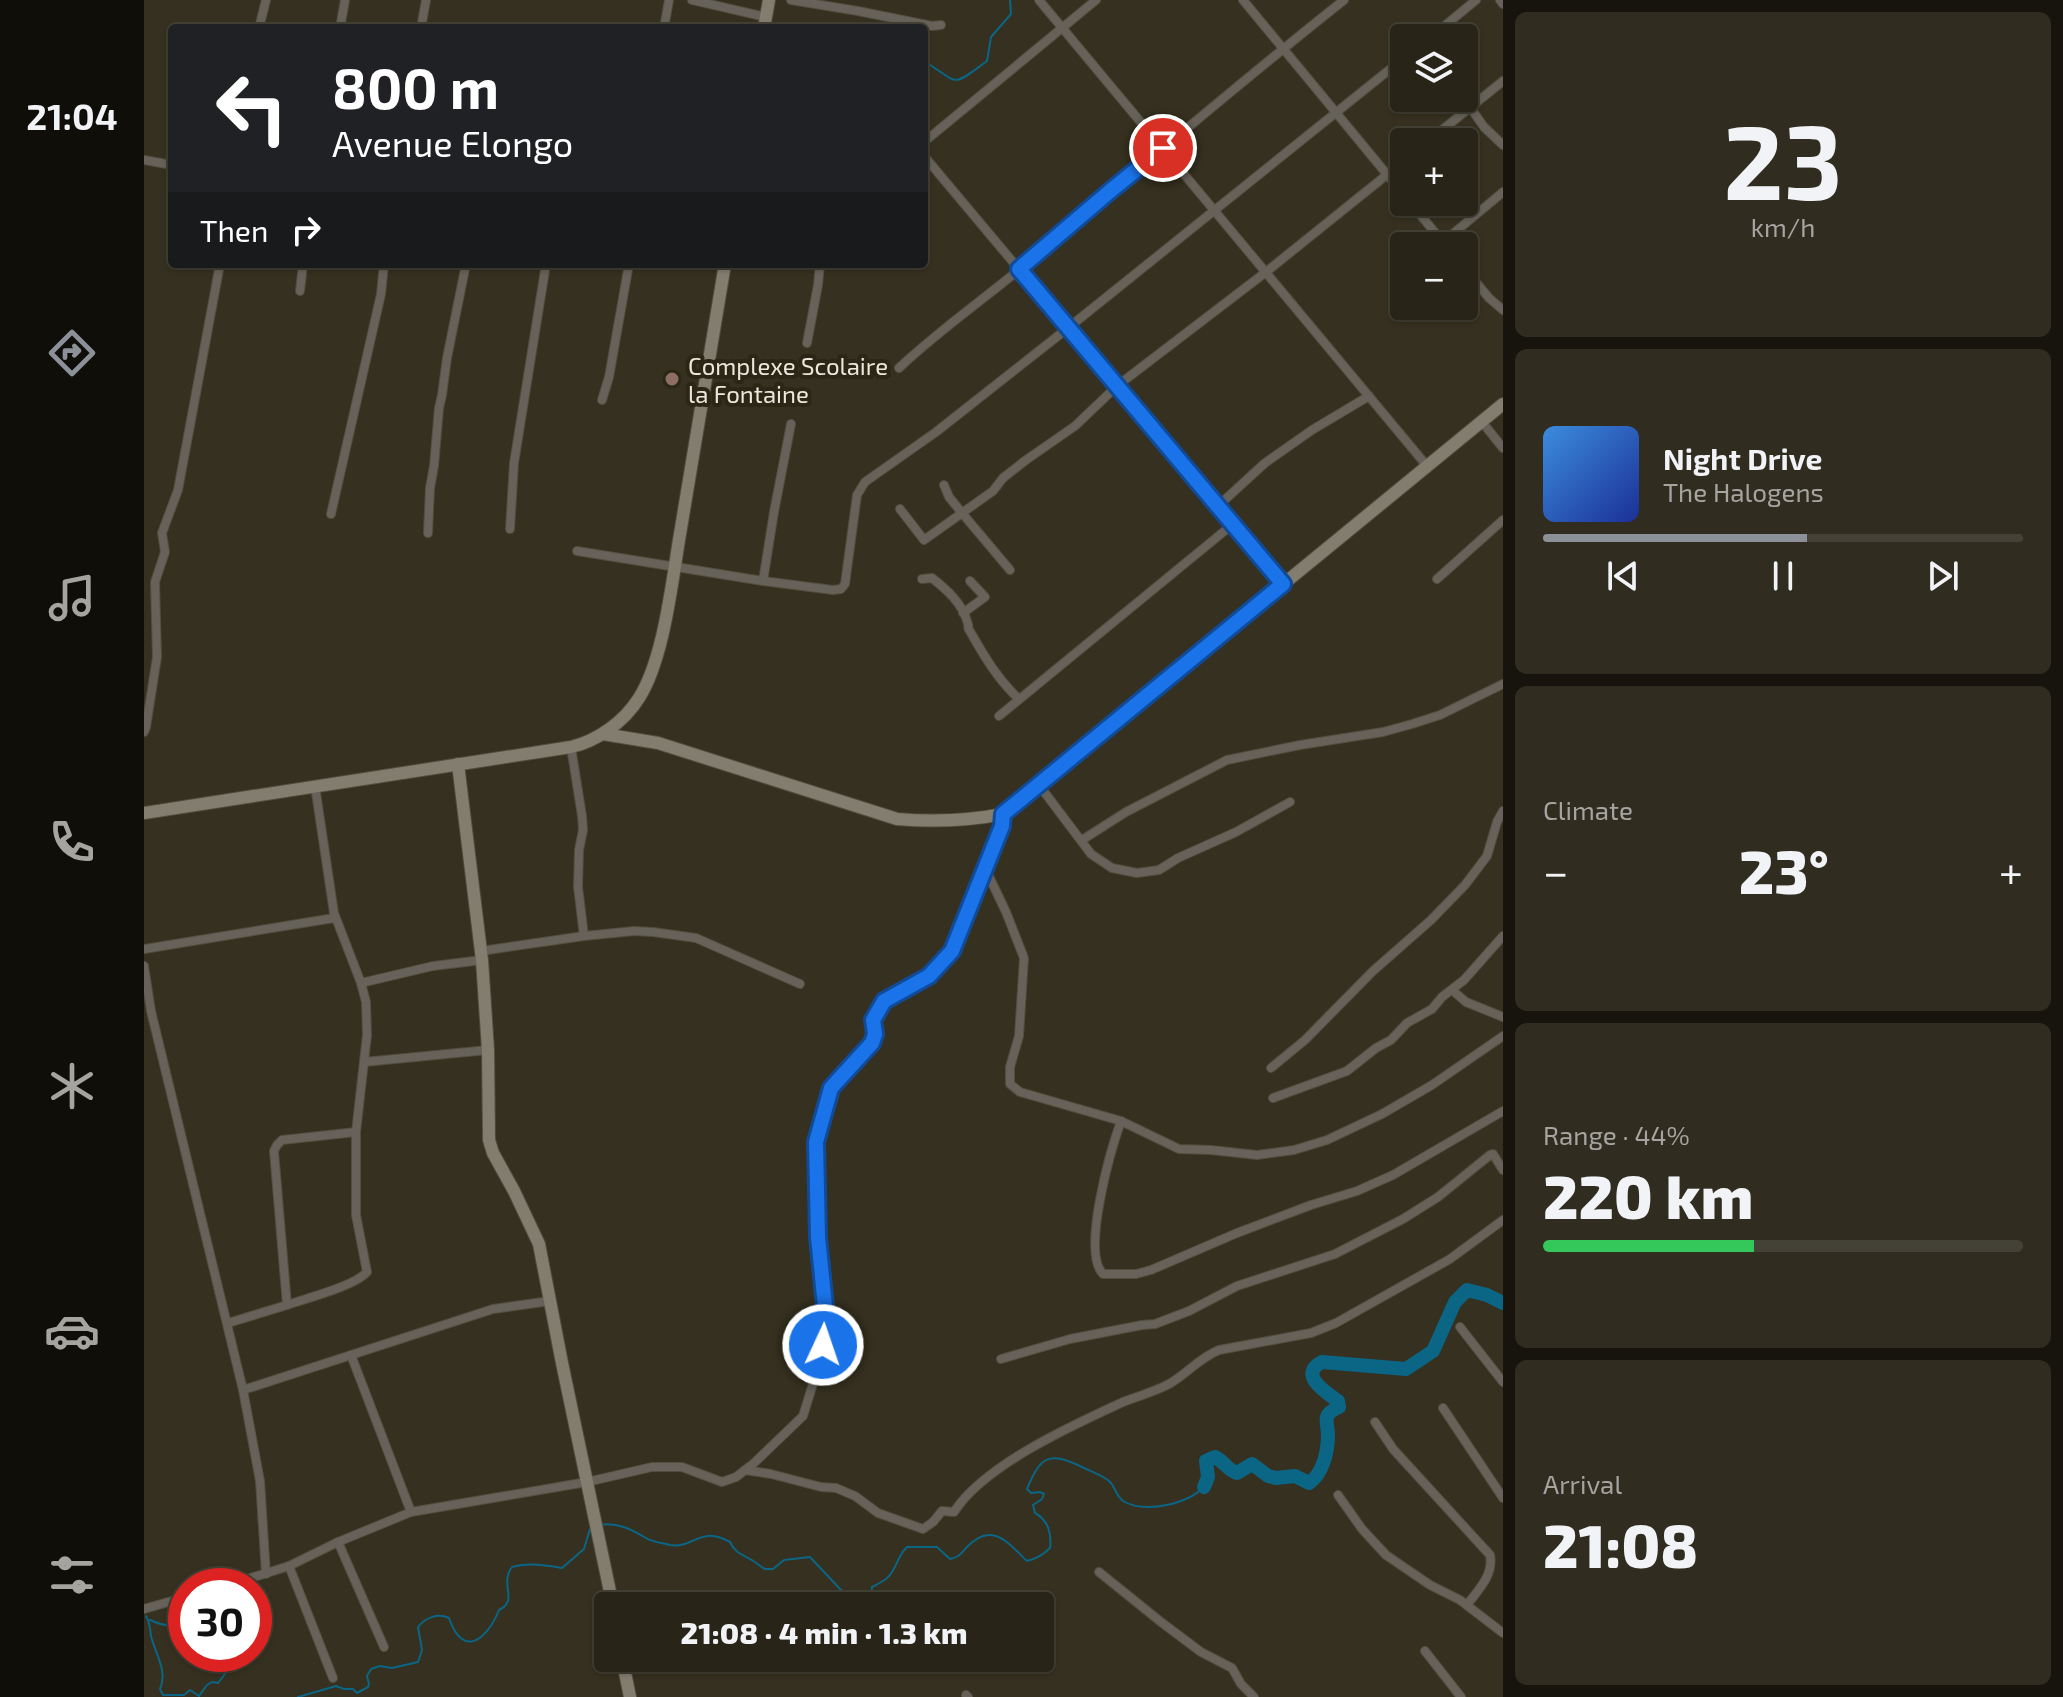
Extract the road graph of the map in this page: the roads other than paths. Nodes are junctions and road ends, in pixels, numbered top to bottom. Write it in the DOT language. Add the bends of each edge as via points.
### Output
graph roads {
  1 [pos="266,0"];
  2 [pos="345,0"];
  3 [pos="426,0"];
  4 [pos="669,0"];
  5 [pos="692,0"];
  6 [pos="769,0"];
  7 [pos="791,0"];
  8 [pos="860,0"];
  9 [pos="1039,0"];
  10 [pos="1096,0"];
  11 [pos="1243,0"];
  12 [pos="1344,0"];
  13 [pos="1476,0"];
  14 [pos="858,11"];
  15 [pos="765,23"];
  16 [pos="260,24"];
  17 [pos="341,24"];
  18 [pos="422,24"];
  19 [pos="665,24"];
  20 [pos="922,24"];
  21 [pos="1447,24"];
  22 [pos="928,25"];
  23 [pos="941,25"];
  24 [pos="1063,28"];
  25 [pos="1283,48"];
  26 [pos="1390,69"];
  27 [pos="1503,81"];
  28 [pos="1478,101"];
  29 [pos="1464,112"];
  30 [pos="1469,112"];
  31 [pos="1336,113"];
  32 [pos="1444,128"];
  33 [pos="928,139"];
  34 [pos="1503,145"];
  35 [pos="1163,148"];
  36 [pos="144,160"];
  37 [pos="928,161"];
  38 [pos="168,164"];
  39 [pos="1390,172"];
  40 [pos="1387,174"];
  41 [pos="1390,178"];
  42 [pos="1503,192"];
  43 [pos="1214,210"];
  44 [pos="1421,216"];
  45 [pos="1434,232"];
  46 [pos="1458,232"];
  47 [pos="219,268"];
  48 [pos="303,268"];
  49 [pos="384,268"];
  50 [pos="465,268"];
  51 [pos="545,268"];
  52 [pos="628,268"];
  53 [pos="724,268"];
  54 [pos="820,268"];
  55 [pos="1019,269"];
  56 [pos="1266,272"];
  57 [pos="1478,285"];
  58 [pos="300,291"];
  59 [pos="1503,310"];
  60 [pos="1068,328"];
  61 [pos="807,343"];
  62 [pos="899,368"];
  63 [pos="1117,386"];
  64 [pos="1369,396"];
  65 [pos="602,400"];
  66 [pos="1503,404"];
  67 [pos="1482,422"];
  68 [pos="791,424"];
  69 [pos="1503,448"];
  70 [pos="1427,466"];
  71 [pos="944,485"];
  72 [pos="1218,506"];
  73 [pos="900,509"];
  74 [pos="962,513"];
  75 [pos="331,514"];
  76 [pos="1503,520"];
  77 [pos="1233,524"];
  78 [pos="510,529"];
  79 [pos="428,533"];
  80 [pos="577,551"];
  81 [pos="674,566"];
  82 [pos="1010,570"];
  83 [pos="922,579"];
  84 [pos="1437,579"];
  85 [pos="763,581"];
  86 [pos="970,581"];
  87 [pos="1283,584"];
  88 [pos="963,613"];
  89 [pos="1503,684"];
  90 [pos="1019,699"];
  91 [pos="999,716"];
  92 [pos="144,732"];
  93 [pos="603,734"];
  94 [pos="571,747"];
  95 [pos="458,764"];
  96 [pos="1039,785"];
  97 [pos="315,786"];
  98 [pos="1290,802"];
  99 [pos="1503,811"];
  100 [pos="144,813"];
  101 [pos="1003,814"];
  102 [pos="1082,840"];
  103 [pos="985,868"];
  104 [pos="334,918"];
  105 [pos="584,936"];
  106 [pos="1503,936"];
  107 [pos="144,949"];
  108 [pos="481,956"];
  109 [pos="144,966"];
  110 [pos="361,983"];
  111 [pos="800,984"];
  112 [pos="1452,990"];
  113 [pos="1503,1017"];
  114 [pos="1503,1036"];
  115 [pos="488,1050"];
  116 [pos="364,1062"];
  117 [pos="1271,1068"];
  118 [pos="1273,1098"];
  119 [pos="1503,1111"];
  120 [pos="1121,1121"];
  121 [pos="356,1132"];
  122 [pos="1503,1170"];
  123 [pos="1503,1220"];
  124 [pos="550,1301"];
  125 [pos="287,1305"];
  126 [pos="228,1323"];
  127 [pos="1460,1327"];
  128 [pos="351,1355"];
  129 [pos="1001,1359"];
  130 [pos="1503,1382"];
  131 [pos="243,1390"];
  132 [pos="1443,1408"];
  133 [pos="1375,1422"];
  134 [pos="745,1470"];
  135 [pos="587,1482"];
  136 [pos="1338,1495"];
  137 [pos="1503,1498"];
  138 [pos="411,1512"];
  139 [pos="338,1542"];
  140 [pos="1503,1557"];
  141 [pos="1492,1565"];
  142 [pos="289,1566"];
  143 [pos="266,1568"];
  144 [pos="272,1572"];
  145 [pos="1099,1572"];
  146 [pos="610,1592"];
  147 [pos="168,1602"];
  148 [pos="1467,1605"];
  149 [pos="144,1609"];
  150 [pos="1503,1633"];
  151 [pos="384,1647"];
  152 [pos="1425,1651"];
  153 [pos="625,1672"];
  154 [pos="333,1678"];
  155 [pos="630,1697"];
  156 [pos="1254,1697"];
  157 [pos="1461,1697"];
  1 -- 16 [label="street"];
  2 -- 17 [label="street"];
  3 -- 18 [label="street"];
  4 -- 19 [label="street"];
  5 -- 15 [label="street"];
  6 -- 15 [label="street"];
  7 -- 14 [label="street"];
  8 -- 14 [label="street"];
  9 -- 24 [label="street"];
  10 -- 24 [label="street"];
  11 -- 25 [label="street"];
  12 -- 25 [label="street"];
  13 -- 21 [label="street"];
  14 -- 20 [label="street"];
  22 -- 23 [label="street"];
  24 -- 33 [label="street"];
  24 -- 35 [label="street"];
  25 -- 31 [label="street"];
  25 -- 35 [label="street"];
  26 -- 31 [label="street"];
  27 -- 28 [label="street"];
  29 -- 32 [label="street"];
  30 -- 34 [label="street"];
  31 -- 40 [label="street"];
  31 -- 43 [label="street"];
  35 -- 43 [label="street"];
  35 -- 55 [label="street"];
  36 -- 38 [label="street"];
  37 -- 55 [label="street"];
  39 -- 40 [label="street"];
  40 -- 41 [label="street"];
  40 -- 56 [label="street"];
  42 -- 46 [label="street"];
  43 -- 56 [label="street"];
  43 -- 60 [label="street"];
  44 -- 45 [label="street"];
  47 -- 92 [label="street" via="178,490 162,533 165,552 155,582 157,657"];
  48 -- 58 [label="street"];
  49 -- 75 [label="street"];
  50 -- 79 [label="street" via="437,416"];
  51 -- 78 [label="street" via="514,463"];
  52 -- 65 [label="street"];
  53 -- 81 [label="street"];
  54 -- 61 [label="street"];
  55 -- 60 [label="street"];
  55 -- 62 [label="street"];
  56 -- 63 [label="street"];
  56 -- 64 [label="street"];
  57 -- 59 [label="street"];
  60 -- 63 [label="street"];
  60 -- 85 [label="street" via="865,482 857,495 841,589"];
  63 -- 72 [label="street"];
  63 -- 74 [label="street" via="1075,426"];
  64 -- 70 [label="street"];
  64 -- 72 [label="street" via="1265,463"];
  66 -- 67 [label="street"];
  67 -- 69 [label="street"];
  67 -- 70 [label="street"];
  68 -- 85 [label="street"];
  70 -- 87 [label="street"];
  71 -- 74 [label="street"];
  72 -- 77 [label="street"];
  73 -- 74 [label="street" via="924,540"];
  74 -- 82 [label="street"];
  76 -- 84 [label="street"];
  77 -- 87 [label="street"];
  77 -- 90 [label="street"];
  80 -- 81 [label="street"];
  81 -- 85 [label="street"];
  81 -- 93 [label="street" via="651,675 629,711"];
  83 -- 88 [label="street" via="932,578"];
  86 -- 88 [label="street" via="985,597"];
  87 -- 96 [label="street"];
  88 -- 90 [label="street" via="989,662"];
  89 -- 102 [label="street" via="1440,715 1383,732 1227,760"];
  90 -- 91 [label="street"];
  93 -- 94 [label="street"];
  93 -- 101 [label="street" via="658,743 897,819 934,822"];
  94 -- 95 [label="street"];
  94 -- 105 [label="street" via="583,830 578,887"];
  95 -- 97 [label="street"];
  95 -- 108 [label="street"];
  96 -- 101 [label="street"];
  96 -- 102 [label="street"];
  97 -- 100 [label="street"];
  97 -- 110 [label="street" via="334,913"];
  98 -- 102 [label="street" via="1159,870 1112,868 1091,854"];
  99 -- 117 [label="street" via="1487,856 1465,885"];
  101 -- 103 [label="street"];
  103 -- 120 [label="street" via="1024,958 1010,1084 1020,1092"];
  103 -- 134 [label="street" via="952,951 929,976 884,1001 873,1020 872,1043 830,1091 815,1147 826,1316 821,1358 803,1416"];
  104 -- 107 [label="street"];
  105 -- 108 [label="street"];
  105 -- 111 [label="street" via="634,931 696,938"];
  106 -- 112 [label="street"];
  108 -- 110 [label="street"];
  108 -- 115 [label="street"];
  109 -- 126 [label="street"];
  110 -- 116 [label="street" via="366,1002"];
  112 -- 113 [label="street" via="1466,1002"];
  112 -- 118 [label="street" via="1347,1071"];
  114 -- 120 [label="street" via="1382,1114 1294,1150 1257,1155 1179,1149"];
  115 -- 116 [label="street"];
  115 -- 124 [label="street" via="489,1140 537,1236"];
  116 -- 121 [label="street"];
  119 -- 120 [label="street" via="1357,1191 1151,1270 1103,1274 1095,1253 1096,1221"];
  121 -- 125 [label="street" via="356,1215 367,1272 352,1283"];
  121 -- 125 [label="street" via="282,1140 274,1151"];
  122 -- 129 [label="street" via="1490,1155 1438,1197 1364,1241 1237,1286 1169,1320"];
  123 -- 134 [label="street" via="1450,1259 1336,1323 1311,1333 1219,1350 1165,1386 1031,1448 973,1490 954,1512 942,1511 923,1529 878,1513 836,1488"];
  124 -- 128 [label="street" via="493,1309"];
  124 -- 135 [label="street"];
  125 -- 126 [label="street"];
  126 -- 131 [label="street"];
  127 -- 130 [label="street"];
  128 -- 131 [label="street"];
  128 -- 138 [label="street"];
  131 -- 143 [label="street" via="260,1481"];
  132 -- 137 [label="street"];
  133 -- 141 [label="street" via="1393,1449 1490,1555"];
  134 -- 135 [label="street" via="722,1482 682,1467 652,1467"];
  135 -- 138 [label="street"];
  135 -- 146 [label="street"];
  136 -- 148 [label="street" via="1386,1555"];
  138 -- 139 [label="street"];
  139 -- 142 [label="street"];
  139 -- 151 [label="street"];
  140 -- 141 [label="street"];
  141 -- 148 [label="street"];
  142 -- 144 [label="street"];
  142 -- 154 [label="street"];
  145 -- 156 [label="street" via="1201,1652 1232,1668"];
  147 -- 149 [label="street"];
  148 -- 150 [label="street"];
  152 -- 157 [label="street"];
  153 -- 155 [label="street"];
}
